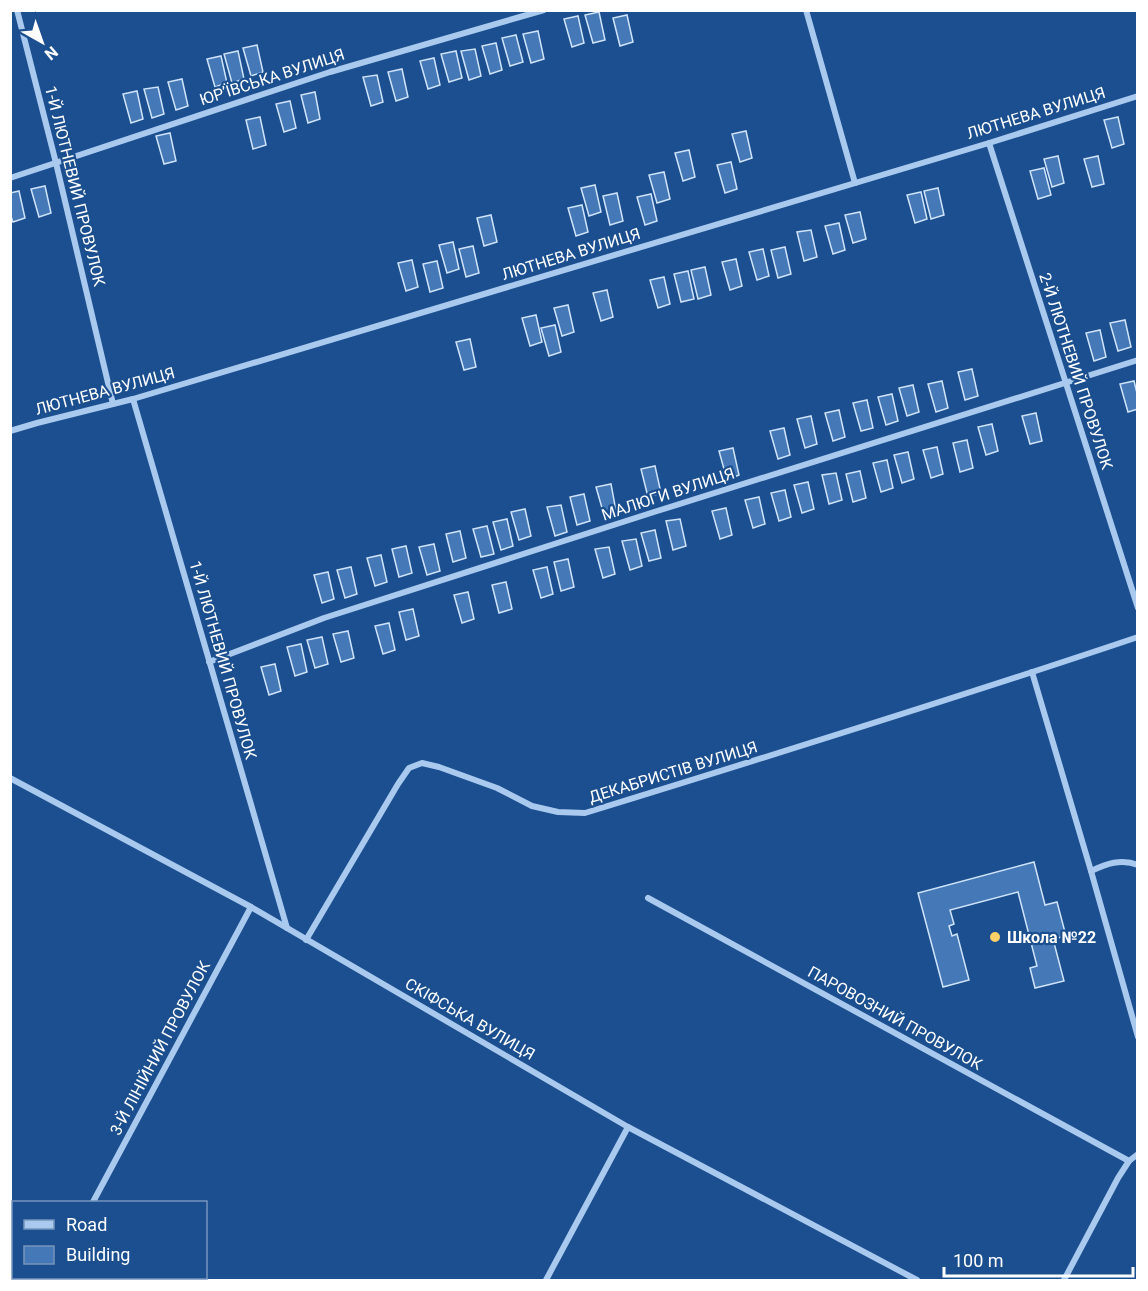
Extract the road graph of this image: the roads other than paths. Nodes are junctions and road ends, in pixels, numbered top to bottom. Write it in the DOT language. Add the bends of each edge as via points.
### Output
graph roads {
  1 [pos="17,10"];
  2 [pos="544,10"];
  3 [pos="806,10"];
  4 [pos="1137,96"];
  5 [pos="989,142"];
  6 [pos="56,163"];
  7 [pos="10,178"];
  8 [pos="855,183"];
  9 [pos="1137,360"];
  10 [pos="1066,383"];
  11 [pos="132,399"];
  12 [pos="113,404"];
  13 [pos="10,431"];
  14 [pos="1137,608"];
  15 [pos="1137,637"];
  16 [pos="209,662"];
  17 [pos="1032,672"];
  18 [pos="10,778"];
  19 [pos="1137,865"];
  20 [pos="1091,871"];
  21 [pos="648,898"];
  22 [pos="251,907"];
  23 [pos="287,928"];
  24 [pos="306,940"];
  25 [pos="1137,1037"];
  26 [pos="628,1127"];
  27 [pos="1137,1154"];
  28 [pos="1129,1161"];
  29 [pos="94,1201"];
  30 [pos="546,1281"];
  31 [pos="917,1281"];
  32 [pos="1064,1281"];
  1 -- 6 [label="street, 1-Й ЛЮТНЕВИЙ ПРОВУЛОК"];
  2 -- 6 [label="street, ЮР’ЇВСЬКА ВУЛИЦЯ" via="330,72"];
  3 -- 8 [label="street"];
  4 -- 5 [label="street, ЛЮТНЕВА ВУЛИЦЯ"];
  5 -- 8 [label="street, ЛЮТНЕВА ВУЛИЦЯ"];
  5 -- 10 [label="street, 2-Й ЛЮТНЕВИЙ ПРОВУЛОК"];
  6 -- 7 [label="street, ЮР’ЇВСЬКА ВУЛИЦЯ"];
  6 -- 12 [label="street, 1-Й ЛЮТНЕВИЙ ПРОВУЛОК"];
  8 -- 11 [label="street, ЛЮТНЕВА ВУЛИЦЯ"];
  9 -- 10 [label="street, МАЛЮГИ ВУЛИЦЯ"];
  10 -- 14 [label="street, 2-Й ЛЮТНЕВИЙ ПРОВУЛОК"];
  10 -- 16 [label="street, МАЛЮГИ ВУЛИЦЯ" via="335,614"];
  11 -- 12 [label="street, ЛЮТНЕВА ВУЛИЦЯ"];
  11 -- 16 [label="street, 1-Й ЛЮТНЕВИЙ ПРОВУЛОК"];
  12 -- 13 [label="street, ЛЮТНЕВА ВУЛИЦЯ"];
  15 -- 17 [label="street, ДЕКАБРИСТІВ ВУЛИЦЯ"];
  16 -- 23 [label="street, 1-Й ЛЮТНЕВИЙ ПРОВУЛОК"];
  17 -- 20 [label="street"];
  17 -- 24 [label="street, ДЕКАБРИСТІВ ВУЛИЦЯ" via="585,813 532,806 497,788 422,763 410,768 398,784"];
  18 -- 22 [label="street, СКІФСЬКА ВУЛИЦЯ"];
  19 -- 20 [label="street" via="1119,861"];
  20 -- 25 [label="street"];
  21 -- 28 [label="street, ПАРОВОЗНИЙ ПРОВУЛОК"];
  22 -- 23 [label="street, СКІФСЬКА ВУЛИЦЯ"];
  22 -- 29 [label="street, 3-Й ЛІНІЙНИЙ ПРОВУЛОК"];
  23 -- 24 [label="street, СКІФСЬКА ВУЛИЦЯ"];
  24 -- 26 [label="street, СКІФСЬКА ВУЛИЦЯ"];
  26 -- 30 [label="street"];
  26 -- 31 [label="street, СКІФСЬКА ВУЛИЦЯ"];
  27 -- 28 [label="street"];
  28 -- 32 [label="street"];
}
